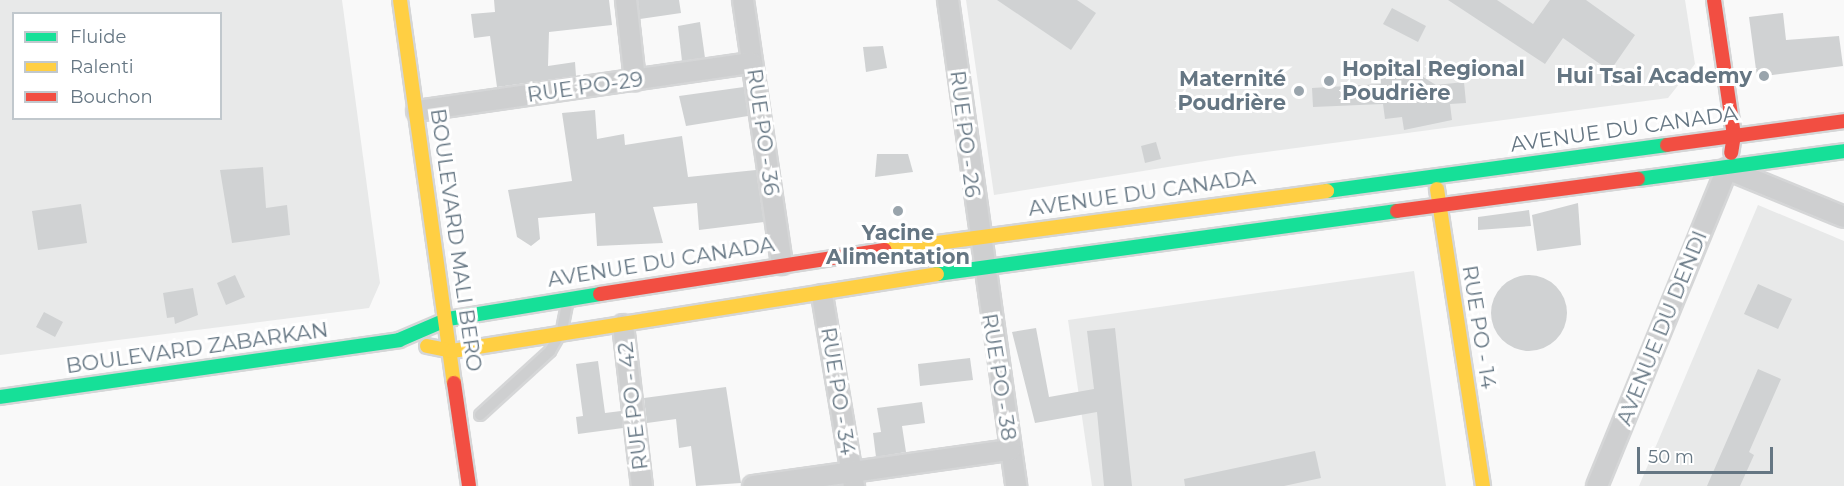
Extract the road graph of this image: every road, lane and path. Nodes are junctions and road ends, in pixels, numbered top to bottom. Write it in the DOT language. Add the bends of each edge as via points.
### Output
graph roads {
  1 [pos="400,0"];
  2 [pos="626,0"];
  3 [pos="743,0"];
  4 [pos="948,0"];
  5 [pos="1714,0"];
  6 [pos="752,63"];
  7 [pos="635,80"];
  8 [pos="417,111"];
  9 [pos="1844,121"];
  10 [pos="1734,135"];
  11 [pos="1844,151"];
  12 [pos="1727,169"];
  13 [pos="1436,175"];
  14 [pos="1439,206"];
  15 [pos="1844,217"];
  16 [pos="978,236"];
  17 [pos="782,264"];
  18 [pos="982,267"];
  19 [pos="822,295"];
  20 [pos="569,297"];
  21 [pos="467,310"];
  22 [pos="448,319"];
  23 [pos="623,325"];
  24 [pos="562,330"];
  25 [pos="399,340"];
  26 [pos="452,351"];
  27 [pos="472,354"];
  28 [pos="477,393"];
  29 [pos="0,397"];
  30 [pos="480,415"];
  31 [pos="483,435"];
  32 [pos="1010,450"];
  33 [pos="853,479"];
  34 [pos="469,486"];
  35 [pos="642,486"];
  36 [pos="753,486"];
  37 [pos="1016,486"];
  38 [pos="1483,486"];
  39 [pos="1597,486"];
  1 -- 8 [label="street, BOULEVARD MALI BERO"];
  2 -- 7 [label="street"];
  3 -- 6 [label="street, RUE PO - 36"];
  4 -- 16 [label="street, RUE PO - 26"];
  5 -- 10 [label="street"];
  6 -- 7 [label="street, RUE PO-29"];
  6 -- 17 [label="street, RUE PO - 36"];
  7 -- 8 [label="street, RUE PO-29"];
  8 -- 22 [label="street, BOULEVARD MALI BERO"];
  9 -- 10 [label="street, AVENUE DU CANADA"];
  10 -- 12 [label="street"];
  10 -- 13 [label="street, AVENUE DU CANADA"];
  11 -- 12 [label="street"];
  12 -- 14 [label="street"];
  12 -- 15 [label="street"];
  12 -- 39 [label="street, AVENUE DU DENDI"];
  13 -- 14 [label="street, RUE PO - 14"];
  13 -- 16 [label="street, AVENUE DU CANADA"];
  14 -- 18 [label="street"];
  14 -- 38 [label="street, RUE PO - 14"];
  16 -- 17 [label="street, AVENUE DU CANADA"];
  16 -- 18 [label="street, RUE PO - 26"];
  17 -- 20 [label="street, AVENUE DU CANADA"];
  18 -- 19 [label="street"];
  18 -- 32 [label="street, RUE PO - 38"];
  19 -- 23 [label="street"];
  19 -- 33 [label="street, RUE PO - 34"];
  20 -- 21 [label="street, AVENUE DU CANADA"];
  20 -- 24 [label="lane"];
  21 -- 22 [label="street, AVENUE DU CANADA"];
  21 -- 27 [label="street, BOULEVARD MALI BERO"];
  22 -- 25 [label="street, BOULEVARD ZABARKAN"];
  22 -- 26 [label="street, BOULEVARD MALI BERO"];
  23 -- 24 [label="street"];
  23 -- 35 [label="street, RUE PO - 42"];
  24 -- 27 [label="street"];
  24 -- 30 [label="lane" via="538,364"];
  25 -- 26 [label="street, BOULEVARD ZABARKAN"];
  25 -- 29 [label="street, BOULEVARD ZABARKAN"];
  26 -- 27 [label="street"];
  26 -- 34 [label="street, BOULEVARD MALI BERO"];
  28 -- 30 [label="street, BOULEVARD MALI BERO"];
  30 -- 31 [label="street, BOULEVARD MALI BERO"];
  32 -- 33 [label="street"];
  32 -- 37 [label="street, RUE PO - 38"];
  33 -- 36 [label="street"];
}
